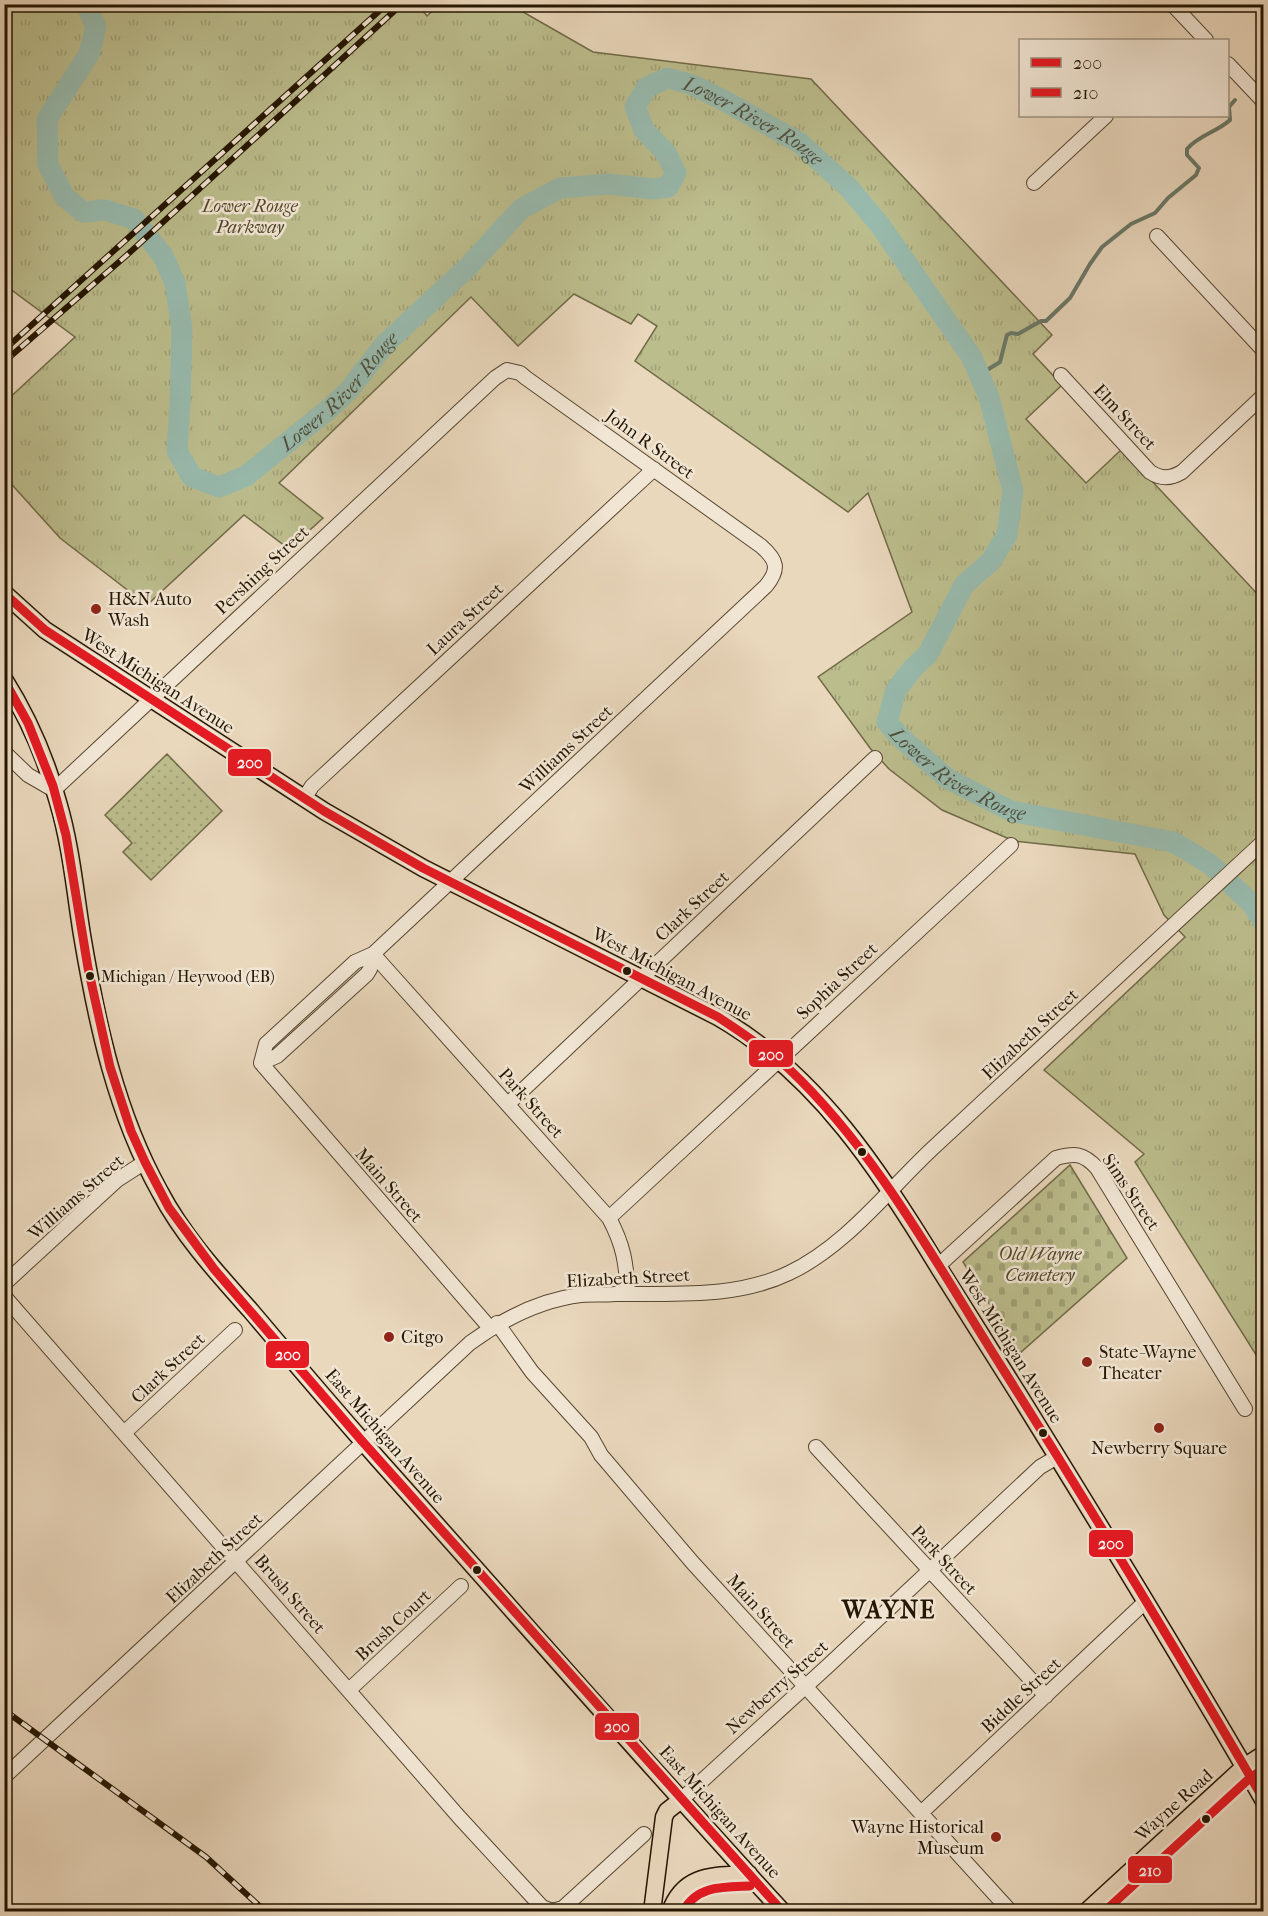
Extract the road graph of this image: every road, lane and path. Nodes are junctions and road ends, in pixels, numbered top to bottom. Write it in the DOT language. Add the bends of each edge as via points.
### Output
graph roads {
  1 [pos="1172,4"];
  2 [pos="1196,37"];
  3 [pos="1229,66"];
  4 [pos="1263,102"];
  5 [pos="1105,117"];
  6 [pos="1034,183"];
  7 [pos="1157,236"];
  8 [pos="1263,351"];
  9 [pos="1061,375"];
  10 [pos="495,378"];
  11 [pos="1263,395"];
  12 [pos="654,469"];
  13 [pos="775,566"];
  14 [pos="4,593"];
  15 [pos="4,679"];
  16 [pos="150,699"];
  17 [pos="4,752"];
  18 [pos="875,758"];
  19 [pos="54,790"];
  20 [pos="304,799"];
  21 [pos="1011,845"];
  22 [pos="1258,846"];
  23 [pos="449,881"];
  24 [pos="373,954"];
  25 [pos="642,978"];
  26 [pos="780,1060"];
  27 [pos="261,1063"];
  28 [pos="508,1104"];
  29 [pos="145,1162"];
  30 [pos="891,1189"];
  31 [pos="609,1218"];
  32 [pos="938,1266"];
  33 [pos="4,1284"];
  34 [pos="628,1294"];
  35 [pos="4,1296"];
  36 [pos="493,1326"];
  37 [pos="235,1330"];
  38 [pos="1245,1409"];
  39 [pos="124,1433"];
  40 [pos="364,1442"];
  41 [pos="816,1447"];
  42 [pos="1057,1457"];
  43 [pos="237,1561"];
  44 [pos="929,1570"];
  45 [pos="461,1586"];
  46 [pos="1145,1602"];
  47 [pos="805,1686"];
  48 [pos="349,1690"];
  49 [pos="1046,1696"];
  50 [pos="1263,1754"];
  51 [pos="1244,1767"];
  52 [pos="4,1777"];
  53 [pos="681,1800"];
  54 [pos="1263,1801"];
  55 [pos="921,1813"];
  56 [pos="644,1834"];
  57 [pos="748,1874"];
  58 [pos="552,1911"];
  59 [pos="651,1911"];
  60 [pos="670,1911"];
  61 [pos="783,1911"];
  62 [pos="1011,1911"];
  63 [pos="1086,1911"];
  1 -- 2 [label="street"];
  3 -- 4 [label="street"];
  5 -- 6 [label="street"];
  7 -- 8 [label="street"];
  9 -- 11 [label="street, Elm Street" via="1150,472 1166,478 1182,472"];
  10 -- 12 [label="street, John R Street" via="507,370 520,373"];
  10 -- 16 [label="street, Pershing Street"];
  12 -- 13 [label="street, John R Street" via="771,554"];
  12 -- 20 [label="street, Laura Street" via="312,786"];
  13 -- 23 [label="street, Williams Street" via="766,586"];
  14 -- 16 [label="main road, West Michigan Avenue" via="45,630"];
  15 -- 19 [label="main road, East Michigan Avenue" via="42,753"];
  16 -- 19 [label="street, Pershing Street"];
  16 -- 20 [label="main road, West Michigan Avenue"];
  17 -- 19 [label="street" via="28,775"];
  18 -- 25 [label="street, Clark Street"];
  19 -- 29 [label="main road, East Michigan Avenue" via="110,1070 125,1118"];
  20 -- 23 [label="main road, West Michigan Avenue"];
  21 -- 26 [label="street, Sophia Street"];
  22 -- 30 [label="street, Elizabeth Street"];
  23 -- 24 [label="street, Williams Street"];
  23 -- 25 [label="main road, West Michigan Avenue"];
  24 -- 27 [label="street, Williams Street" via="367,974 277,1056"];
  24 -- 28 [label="street, Park Street"];
  25 -- 26 [label="main road, West Michigan Avenue" via="741,1030"];
  25 -- 28 [label="street, Clark Street"];
  26 -- 30 [label="main road, West Michigan Avenue" via="817,1095"];
  26 -- 31 [label="street, Sophia Street"];
  27 -- 36 [label="street, Main Street"];
  28 -- 31 [label="street, Park Street"];
  29 -- 33 [label="street, Williams Street" via="117,1180"];
  29 -- 40 [label="main road, East Michigan Avenue" via="160,1194 194,1243"];
  30 -- 32 [label="main road, West Michigan Avenue"];
  30 -- 34 [label="street, Elizabeth Street" via="829,1248 776,1279 721,1292"];
  31 -- 34 [label="street, Park Street" via="626,1258"];
  32 -- 38 [label="street, Sims Street" via="1056,1158 1076,1154 1089,1159"];
  32 -- 42 [label="main road, West Michigan Avenue"];
  34 -- 36 [label="street, Elizabeth Street" via="554,1300"];
  35 -- 39 [label="street, Brush Street"];
  36 -- 40 [label="street, Elizabeth Street"];
  36 -- 47 [label="street, Main Street" via="693,1562"];
  37 -- 39 [label="street, Clark Street"];
  39 -- 43 [label="street, Brush Street"];
  40 -- 43 [label="street, Elizabeth Street"];
  40 -- 53 [label="main road, East Michigan Avenue"];
  41 -- 44 [label="street, Park Street"];
  42 -- 44 [label="street, Newberry Street" via="1040,1467"];
  42 -- 46 [label="main road, West Michigan Avenue"];
  43 -- 48 [label="street, Brush Street"];
  43 -- 52 [label="street, Elizabeth Street"];
  44 -- 47 [label="street, Newberry Street"];
  44 -- 49 [label="street, Park Street"];
  45 -- 48 [label="street, Brush Court"];
  46 -- 49 [label="street, Biddle Street"];
  46 -- 51 [label="main road, West Michigan Avenue"];
  47 -- 53 [label="street, Newberry Street"];
  47 -- 55 [label="street, Main Street"];
  48 -- 58 [label="street, Brush Street" via="459,1817 542,1906"];
  49 -- 55 [label="street, Biddle Street"];
  50 -- 51 [label="main road, Wayne Road"];
  51 -- 54 [label="main road, West Michigan Avenue"];
  51 -- 63 [label="main road, Wayne Road"];
  53 -- 57 [label="main road, East Michigan Avenue"];
  53 -- 59 [label="main road" via="664,1817"];
  55 -- 62 [label="street, Main Street"];
  56 -- 58 [label="street" via="563,1908"];
  57 -- 60 [label="main road" via="699,1879 683,1890"];
  57 -- 61 [label="main road, East Michigan Avenue"];
}
